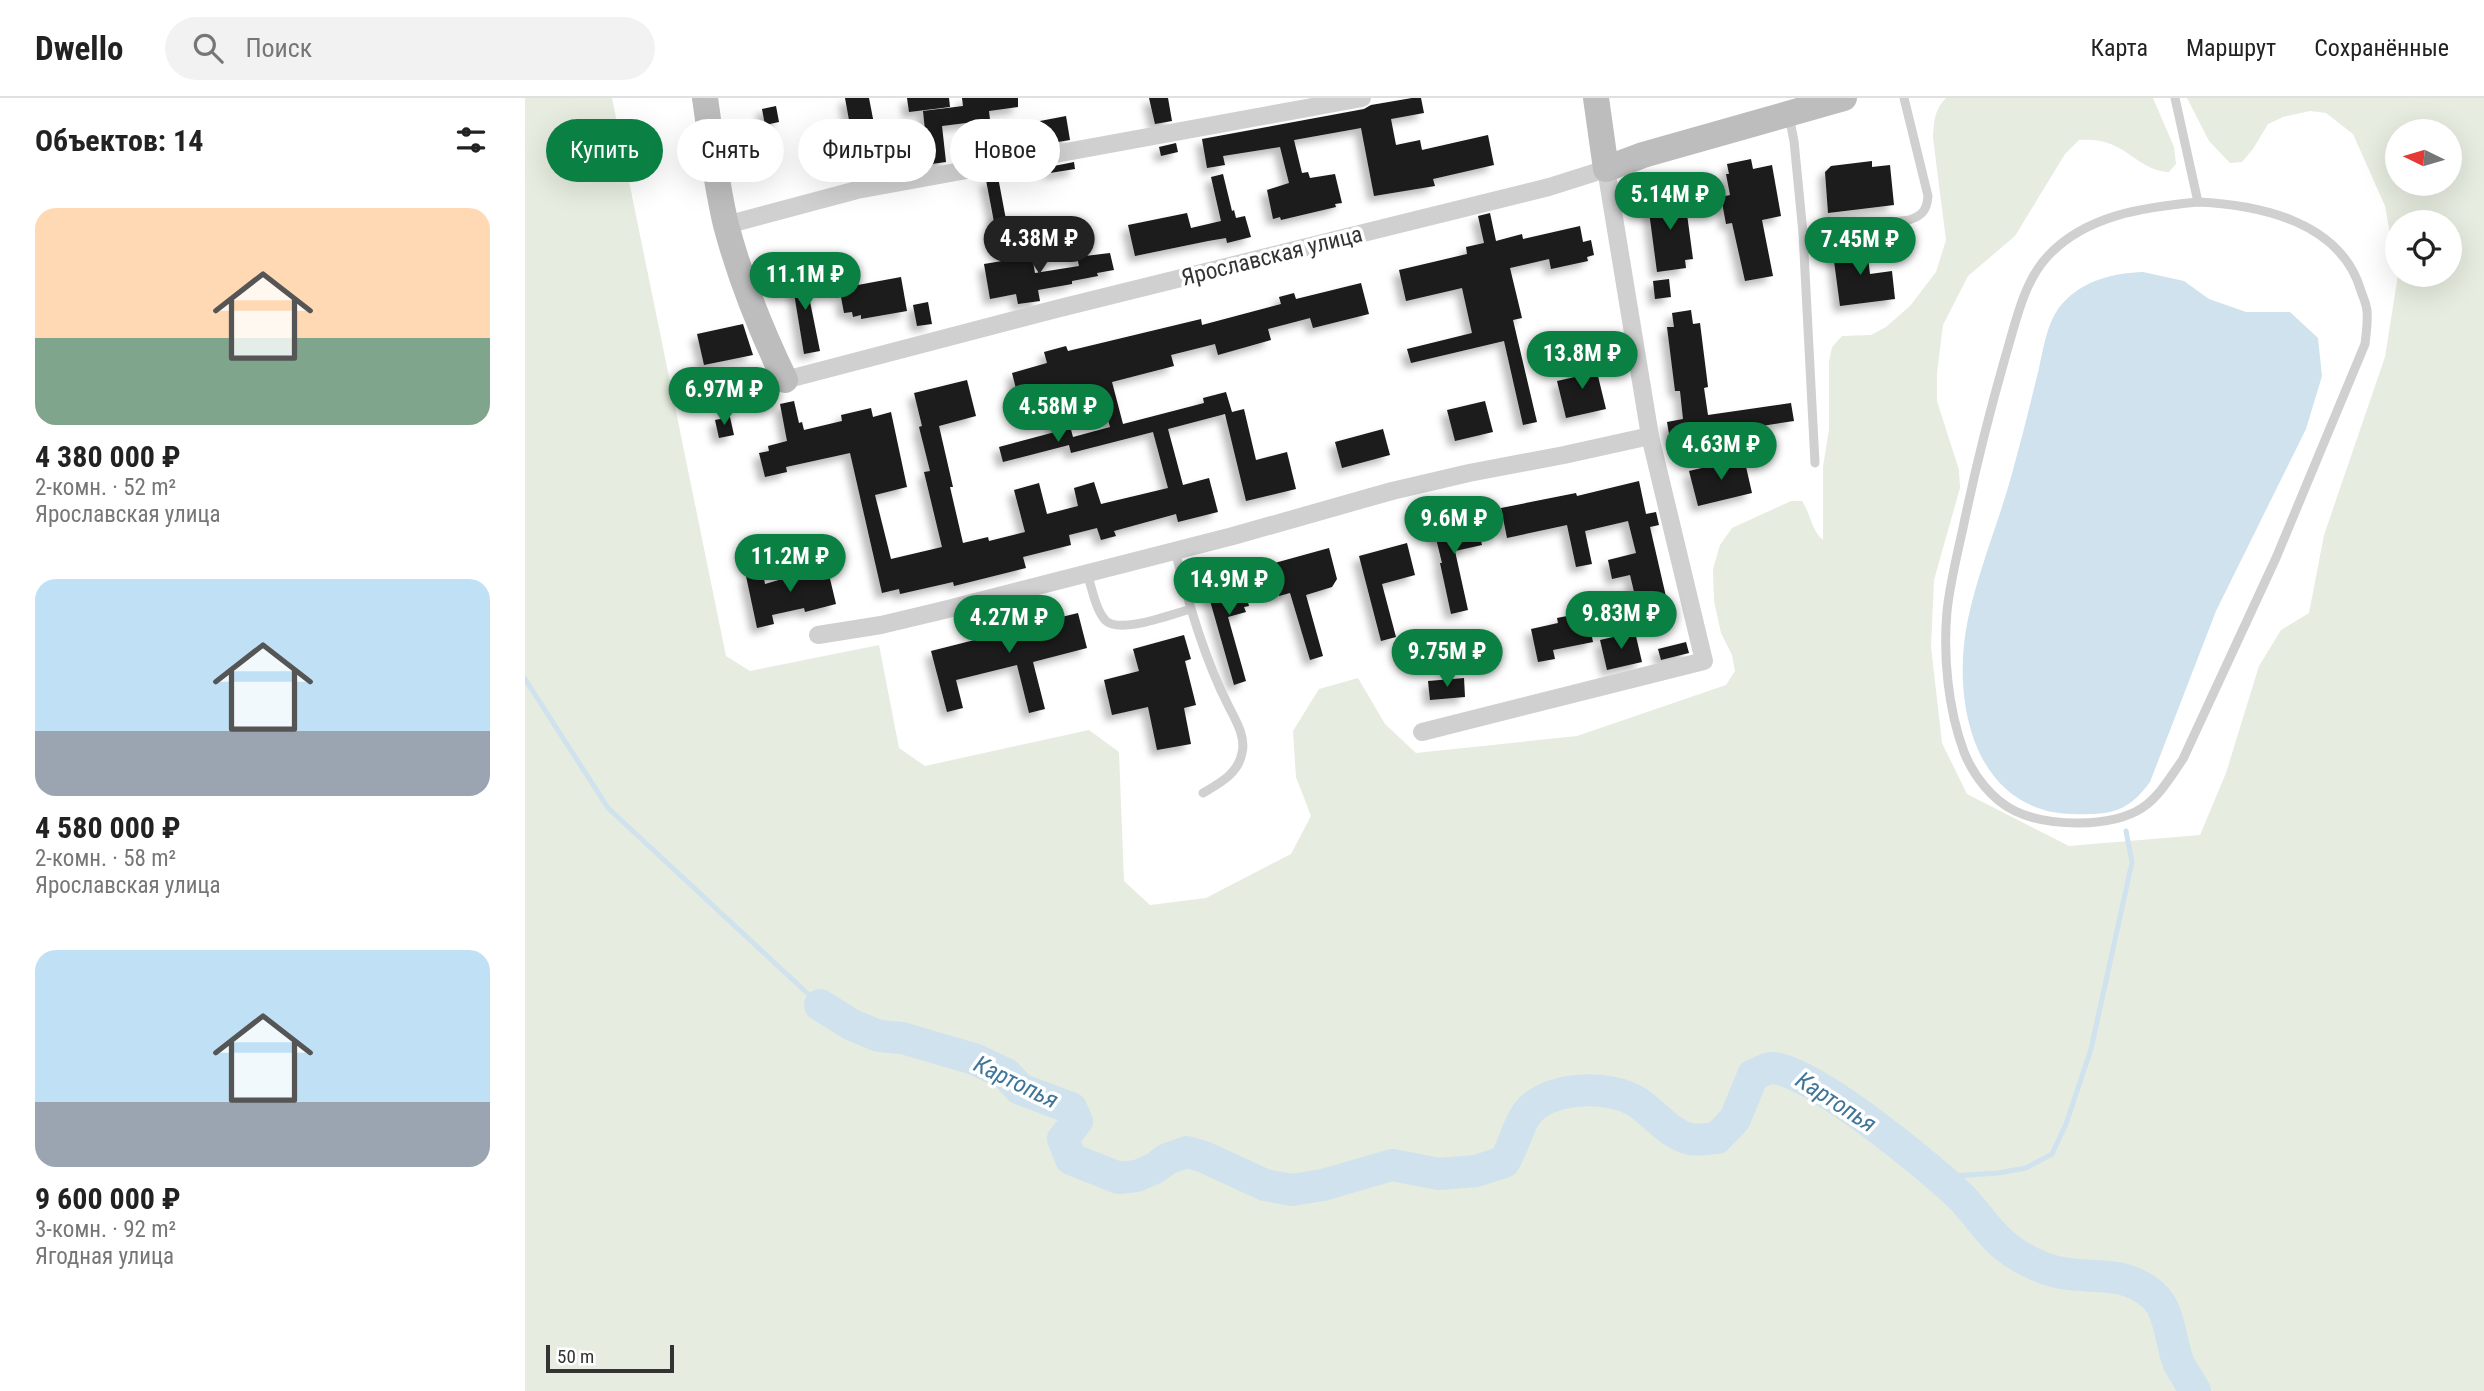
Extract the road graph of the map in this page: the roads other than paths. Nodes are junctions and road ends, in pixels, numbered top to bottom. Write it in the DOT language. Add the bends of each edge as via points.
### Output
graph roads {
  1 [pos="705,98"];
  2 [pos="1362,98"];
  3 [pos="1596,98"];
  4 [pos="1844,98"];
  5 [pos="1904,98"];
  6 [pos="2175,98"];
  7 [pos="1789,114"];
  8 [pos="1606,169"];
  9 [pos="2198,202"];
  10 [pos="726,225"];
  11 [pos="1803,233"];
  12 [pos="785,380"];
  13 [pos="697,403"];
  14 [pos="1650,436"];
  15 [pos="1815,463"];
  16 [pos="1175,551"];
  17 [pos="1087,573"];
  18 [pos="1191,609"];
  19 [pos="818,635"];
  20 [pos="1422,732"];
  21 [pos="1203,793"];
  1 -- 10 [label="main road"];
  2 -- 10 [label="street" via="857,190"];
  3 -- 8 [label="main road"];
  4 -- 7 [label="main road, Ярославская улица"];
  5 -- 11 [label="lane" via="1928,196 1924,211 1909,220"];
  6 -- 9 [label="lane"];
  7 -- 8 [label="main road, Ярославская улица"];
  7 -- 11 [label="lane"];
  8 -- 12 [label="street, Ярославская улица"];
  8 -- 14 [label="street"];
  9 -- 9 [label="lane" via="2259,210 2313,229 2335,245 2357,275 2367,311 2365,344 2276,558 2183,759 2164,786 2131,814 2082,823 2034,817 2013,810 1977,778 1955,724 1951,693 1947,611 1991,406 2019,313 2047,257 2076,232 2104,219"];
  10 -- 12 [label="main road" via="757,317"];
  11 -- 15 [label="lane"];
  12 -- 13 [label="street, Ярославская улица"];
  14 -- 16 [label="street" via="1469,472"];
  14 -- 20 [label="street" via="1704,661"];
  16 -- 17 [label="street"];
  16 -- 18 [label="lane"];
  17 -- 18 [label="lane" via="1098,608 1110,624 1128,626"];
  17 -- 19 [label="street" via="881,625"];
  18 -- 21 [label="lane" via="1210,669 1243,743 1232,775"];
}
